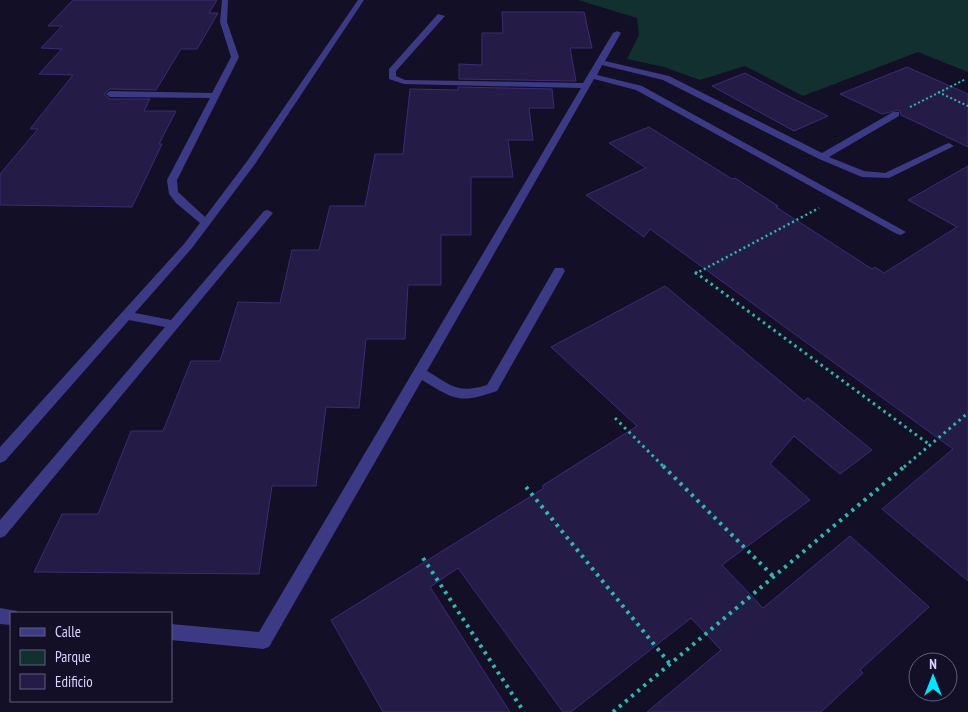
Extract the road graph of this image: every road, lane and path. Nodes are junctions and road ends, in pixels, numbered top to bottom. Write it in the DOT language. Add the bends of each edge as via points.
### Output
graph roads {
  1 [pos="225,0"];
  2 [pos="361,0"];
  3 [pos="441,16"];
  4 [pos="617,33"];
  5 [pos="600,62"];
  6 [pos="966,79"];
  7 [pos="589,81"];
  8 [pos="937,92"];
  9 [pos="110,94"];
  10 [pos="215,96"];
  11 [pos="968,106"];
  12 [pos="896,114"];
  13 [pos="949,146"];
  14 [pos="822,157"];
  15 [pos="837,198"];
  16 [pos="268,213"];
  17 [pos="206,223"];
  18 [pos="901,232"];
  19 [pos="559,271"];
  20 [pos="127,315"];
  21 [pos="173,325"];
  22 [pos="420,373"];
  23 [pos="968,413"];
  24 [pos="615,418"];
  25 [pos="930,445"];
  26 [pos="0,457"];
  27 [pos="526,487"];
  28 [pos="0,532"];
  29 [pos="423,558"];
  30 [pos="774,577"];
  31 [pos="172,632"];
  32 [pos="670,664"];
  33 [pos="524,712"];
  34 [pos="613,712"];
  1 -- 10 [label="street" via="221,11 235,57"];
  2 -- 17 [label="street" via="252,162"];
  3 -- 7 [label="street" via="392,71 392,77 404,82"];
  4 -- 5 [label="street"];
  5 -- 7 [label="street"];
  5 -- 14 [label="street" via="666,78"];
  6 -- 8 [label="path"];
  7 -- 15 [label="street" via="640,88"];
  7 -- 22 [label="street"];
  8 -- 11 [label="path"];
  8 -- 12 [label="path"];
  9 -- 10 [label="street"];
  10 -- 17 [label="street" via="172,180 173,192 180,201"];
  12 -- 14 [label="street"];
  13 -- 14 [label="street" via="886,176 862,174"];
  15 -- 18 [label="street"];
  15 -- 25 [label="path" via="694,273"];
  16 -- 21 [label="street"];
  17 -- 20 [label="street"];
  19 -- 22 [label="street" via="492,388 471,395 452,392"];
  20 -- 21 [label="street"];
  20 -- 26 [label="street"];
  21 -- 28 [label="street"];
  22 -- 31 [label="street" via="263,641"];
  23 -- 25 [label="path"];
  24 -- 30 [label="path"];
  25 -- 30 [label="path"];
  27 -- 32 [label="path"];
  29 -- 33 [label="path"];
  30 -- 32 [label="path"];
  32 -- 34 [label="path"];
}
